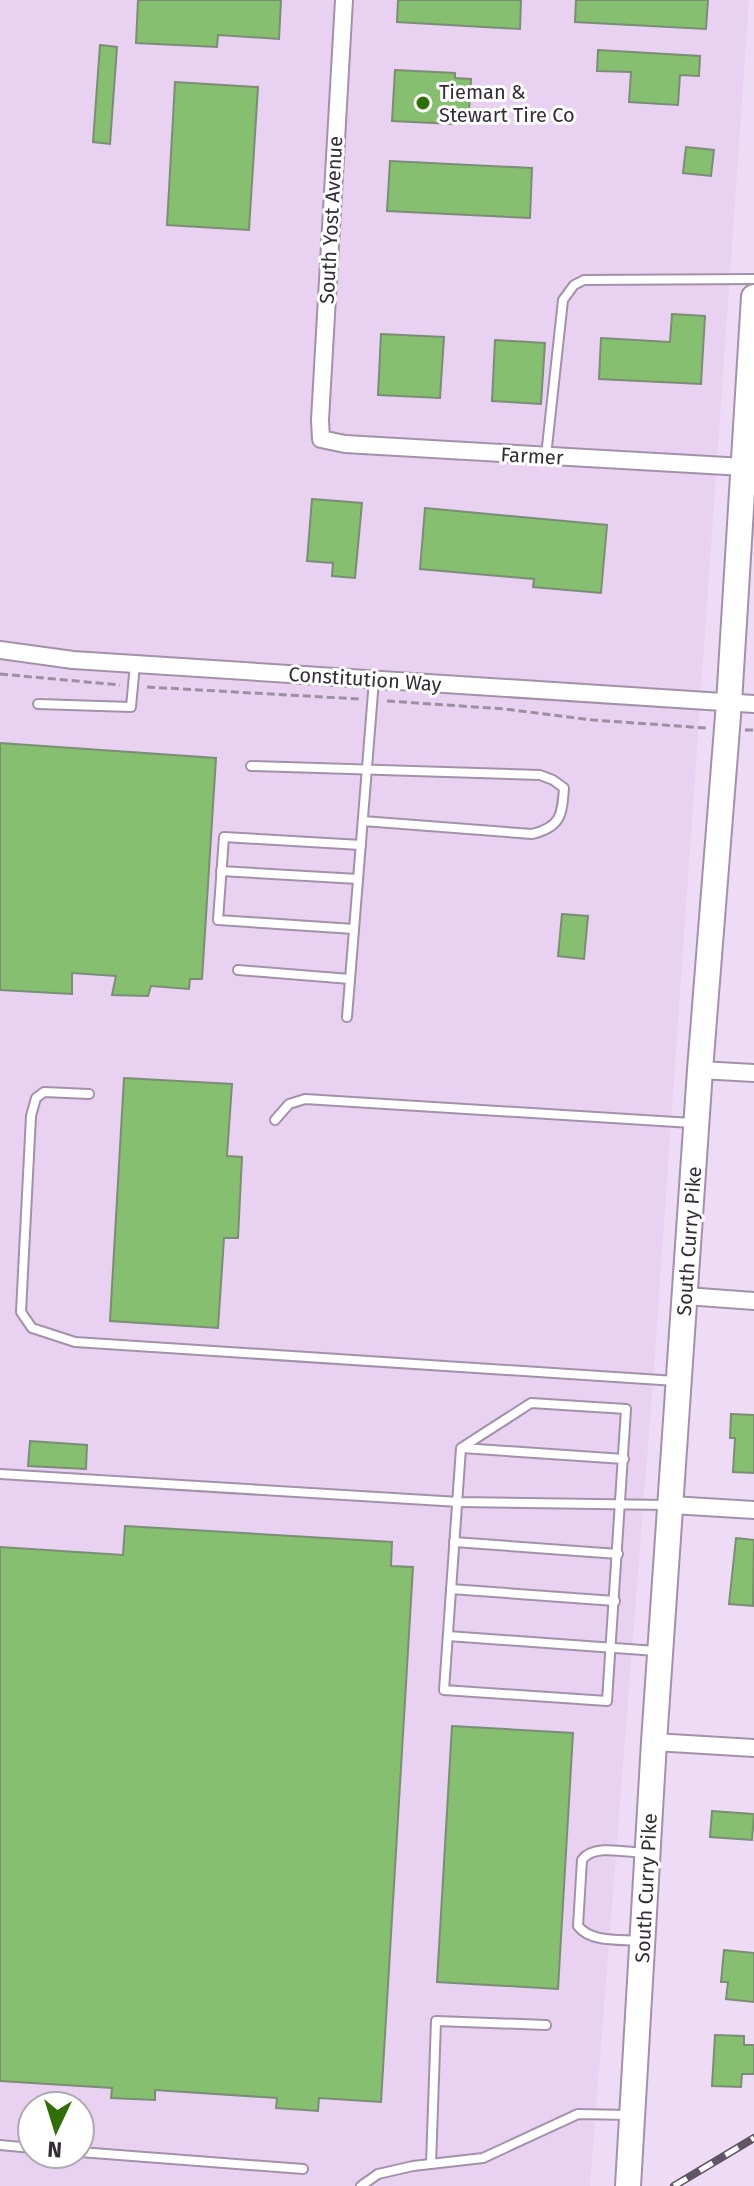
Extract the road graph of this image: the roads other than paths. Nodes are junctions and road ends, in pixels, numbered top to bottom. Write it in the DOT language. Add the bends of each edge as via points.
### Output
graph roads {
  1 [pos="344,0"];
  2 [pos="754,279"];
  3 [pos="754,297"];
  4 [pos="753,324"];
  5 [pos="321,439"];
  6 [pos="546,456"];
  7 [pos="744,467"];
  8 [pos="748,506"];
  9 [pos="0,650"];
  10 [pos="135,664"];
  11 [pos="374,679"];
  12 [pos="729,703"];
  13 [pos="38,704"];
  14 [pos="754,704"];
  15 [pos="251,766"];
  16 [pos="367,769"];
  17 [pos="363,821"];
  18 [pos="361,845"];
  19 [pos="221,871"];
  20 [pos="358,879"];
  21 [pos="354,929"];
  22 [pos="238,970"];
  23 [pos="350,979"];
  24 [pos="347,1017"];
  25 [pos="700,1070"];
  26 [pos="754,1073"];
  27 [pos="89,1094"];
  28 [pos="275,1120"];
  29 [pos="697,1124"];
  30 [pos="686,1296"];
  31 [pos="754,1301"];
  32 [pos="680,1381"];
  33 [pos="461,1448"];
  34 [pos="624,1459"];
  35 [pos="0,1474"];
  36 [pos="456,1502"];
  37 [pos="622,1504"];
  38 [pos="672,1505"];
  39 [pos="754,1510"];
  40 [pos="454,1542"];
  41 [pos="618,1554"];
  42 [pos="451,1589"];
  43 [pos="615,1601"];
  44 [pos="448,1636"];
  45 [pos="611,1648"];
  46 [pos="661,1651"];
  47 [pos="654,1742"];
  48 [pos="754,1748"];
  49 [pos="648,1853"];
  50 [pos="643,1941"];
  51 [pos="546,2025"];
  52 [pos="632,2115"];
  53 [pos="96,2153"];
  54 [pos="431,2164"];
  55 [pos="303,2169"];
  56 [pos="361,2186"];
  57 [pos="628,2186"];
  1 -- 5 [label="street, South Yost Avenue"];
  2 -- 6 [label="lane" via="584,280 574,285 563,300"];
  3 -- 4 [label="main road, South Curry Pike"];
  4 -- 7 [label="main road, South Curry Pike"];
  5 -- 6 [label="street, Farmer"];
  6 -- 7 [label="street, Farmer"];
  7 -- 8 [label="main road, South Curry Pike"];
  8 -- 12 [label="main road, South Curry Pike"];
  9 -- 10 [label="street, Constitution Way"];
  10 -- 11 [label="street, Constitution Way"];
  10 -- 13 [label="lane" via="131,707"];
  11 -- 12 [label="street, Constitution Way"];
  11 -- 16 [label="lane"];
  12 -- 14 [label="street, Constitution Way"];
  12 -- 25 [label="main road, South Curry Pike"];
  15 -- 16 [label="lane"];
  16 -- 17 [label="lane"];
  16 -- 17 [label="lane" via="540,775 564,788 562,815 548,830 532,834"];
  17 -- 18 [label="lane"];
  18 -- 19 [label="lane" via="224,837"];
  18 -- 20 [label="lane"];
  19 -- 20 [label="lane"];
  19 -- 21 [label="lane" via="218,920"];
  20 -- 21 [label="lane"];
  21 -- 23 [label="lane"];
  22 -- 23 [label="lane"];
  23 -- 24 [label="lane"];
  25 -- 26 [label="street"];
  25 -- 29 [label="main road, South Curry Pike"];
  27 -- 32 [label="lane" via="44,1092 33,1107 21,1312 32,1328 75,1342"];
  28 -- 29 [label="lane" via="289,1104 305,1099"];
  29 -- 30 [label="main road, South Curry Pike"];
  30 -- 31 [label="street"];
  30 -- 32 [label="main road, South Curry Pike"];
  32 -- 38 [label="main road, South Curry Pike"];
  33 -- 34 [label="lane"];
  33 -- 34 [label="lane" via="531,1403 626,1409"];
  33 -- 36 [label="lane"];
  34 -- 37 [label="lane"];
  35 -- 36 [label="lane"];
  36 -- 37 [label="lane"];
  36 -- 40 [label="lane"];
  37 -- 38 [label="lane"];
  37 -- 41 [label="lane"];
  38 -- 39 [label="street"];
  38 -- 46 [label="main road, South Curry Pike"];
  40 -- 41 [label="lane"];
  40 -- 42 [label="lane"];
  41 -- 43 [label="lane"];
  42 -- 43 [label="lane"];
  42 -- 44 [label="lane"];
  43 -- 45 [label="lane"];
  44 -- 45 [label="lane"];
  44 -- 45 [label="lane" via="444,1690 607,1701"];
  45 -- 46 [label="lane"];
  46 -- 47 [label="main road, South Curry Pike"];
  47 -- 48 [label="street"];
  47 -- 49 [label="main road, South Curry Pike"];
  49 -- 50 [label="main road, South Curry Pike"];
  49 -- 50 [label="lane" via="585,1855 578,1926 592,1937"];
  50 -- 52 [label="main road, South Curry Pike"];
  51 -- 54 [label="lane" via="436,2021"];
  52 -- 54 [label="lane" via="578,2114 483,2158"];
  52 -- 57 [label="main road, South Curry Pike"];
  53 -- 55 [label="lane"];
  54 -- 56 [label="lane" via="378,2174"];
}
